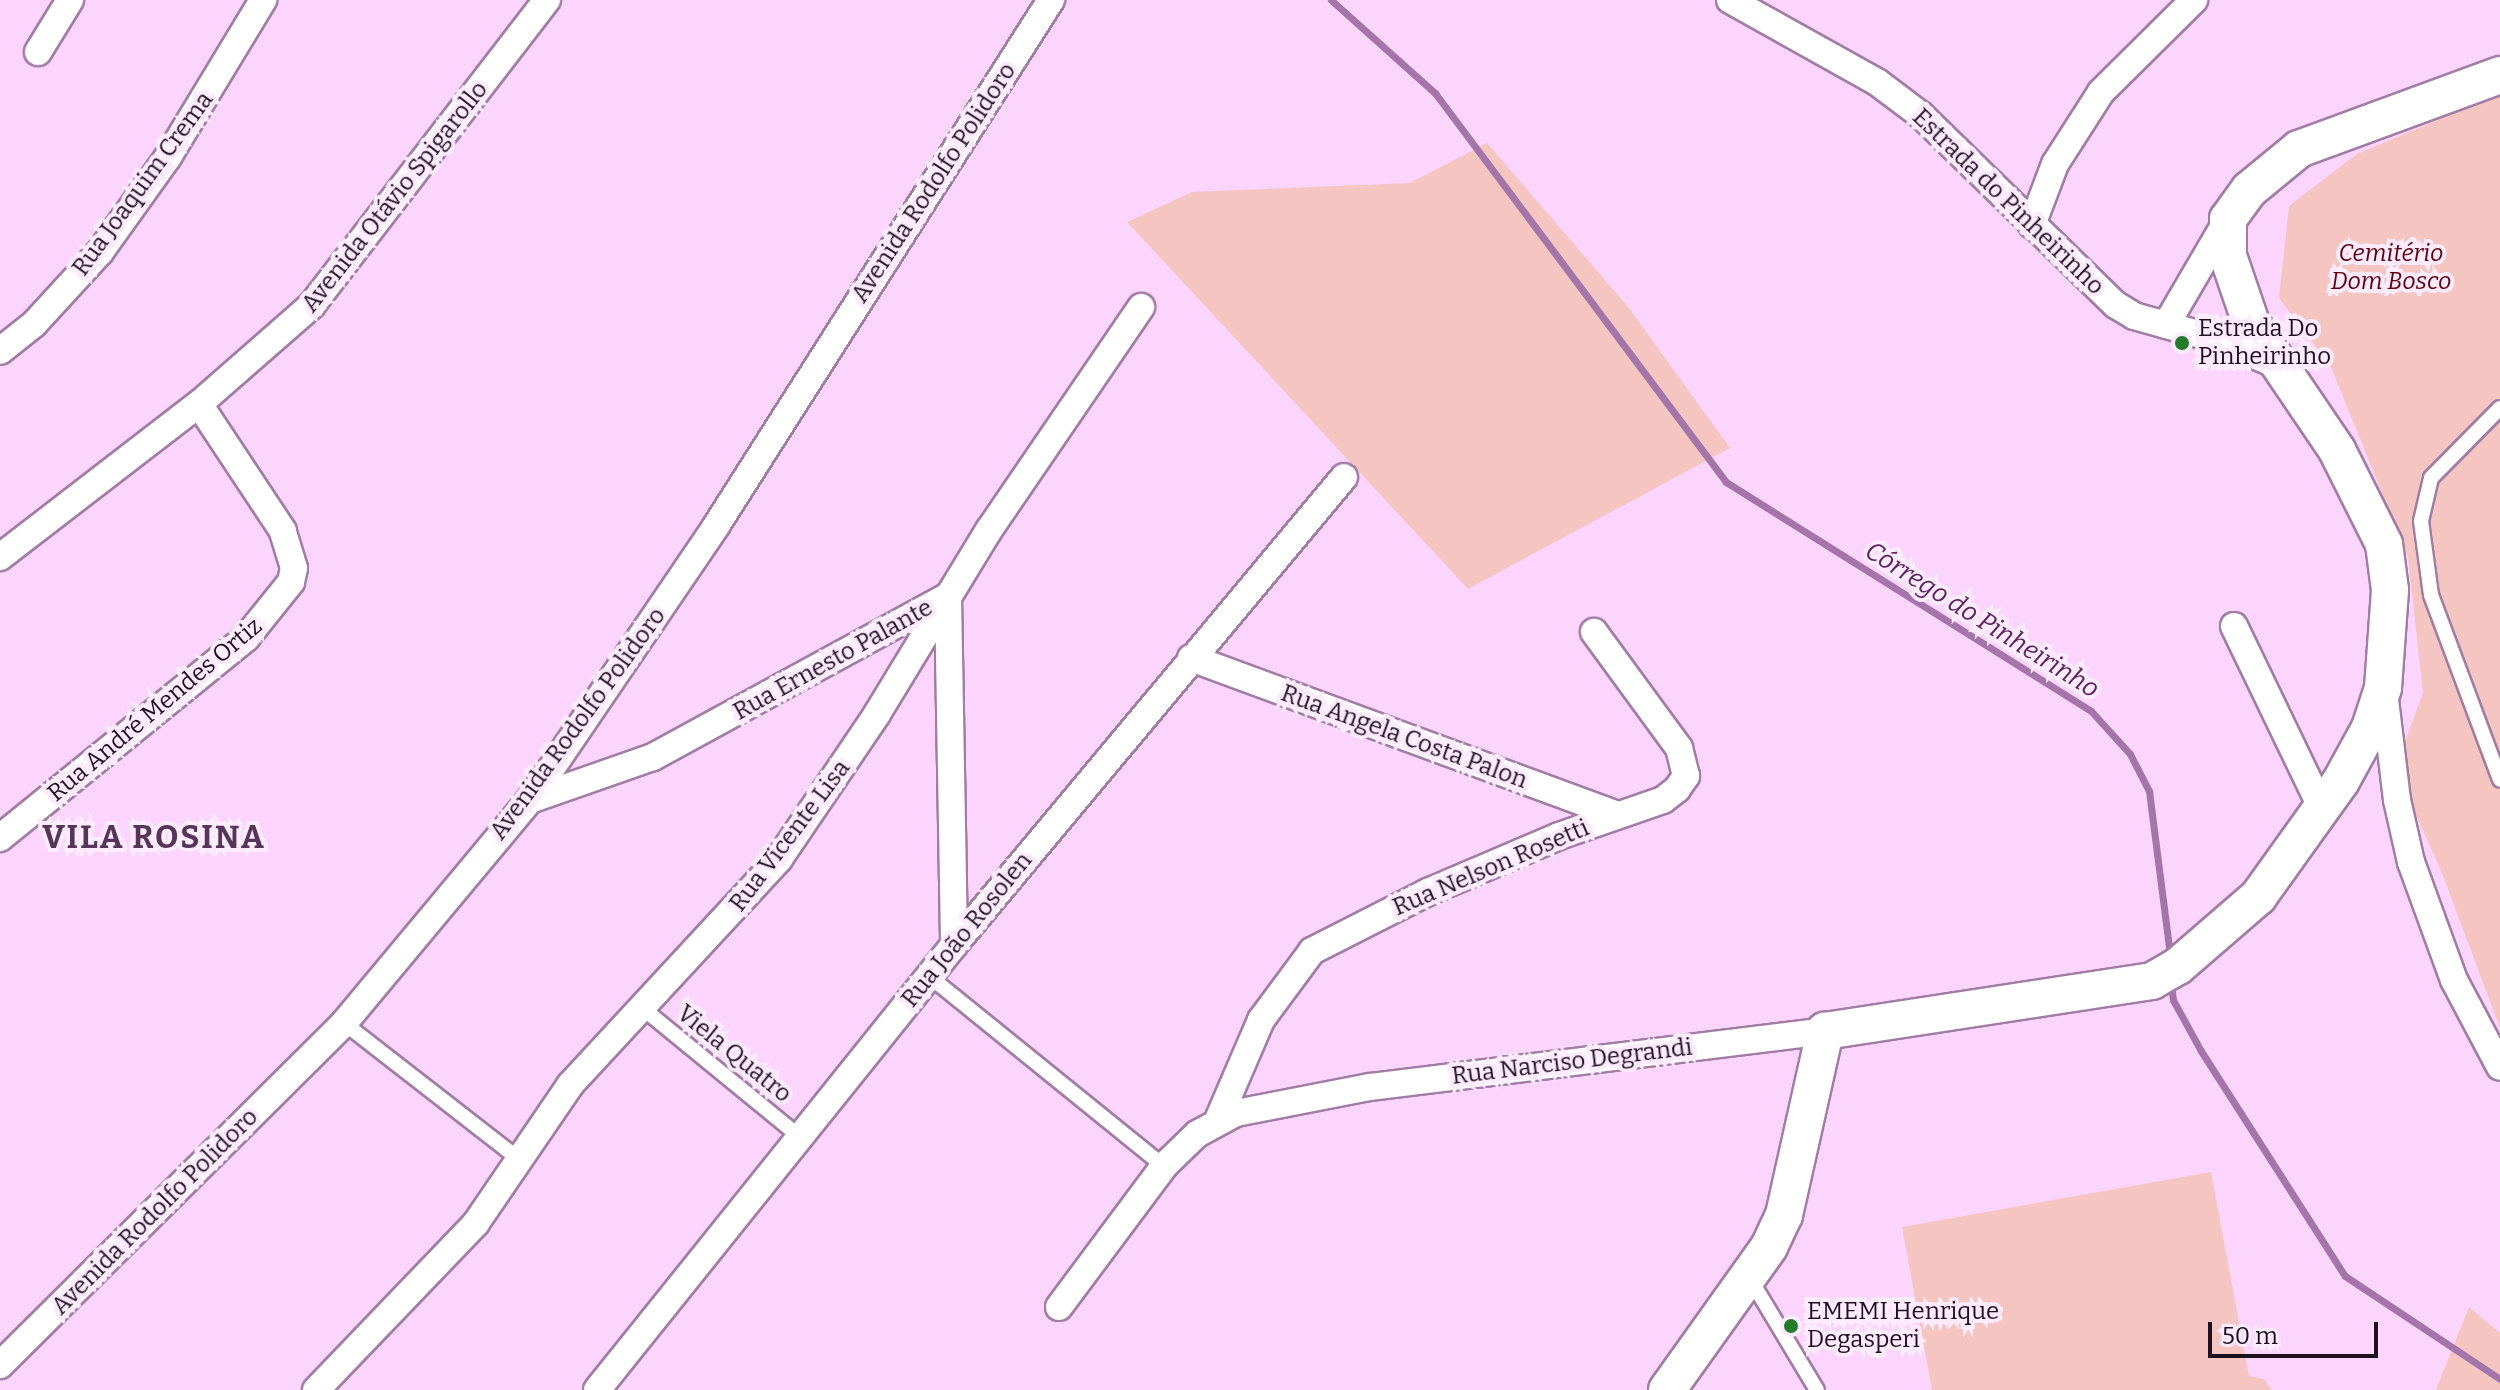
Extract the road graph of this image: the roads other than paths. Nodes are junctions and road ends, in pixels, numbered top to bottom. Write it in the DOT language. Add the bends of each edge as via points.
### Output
graph roads {
  1 [pos="70,0"];
  2 [pos="263,0"];
  3 [pos="547,0"];
  4 [pos="1051,0"];
  5 [pos="1730,0"];
  6 [pos="2194,0"];
  7 [pos="38,52"];
  8 [pos="2500,75"];
  9 [pos="2228,219"];
  10 [pos="2032,225"];
  11 [pos="1141,307"];
  12 [pos="2166,325"];
  13 [pos="0,351"];
  14 [pos="2277,365"];
  15 [pos="199,404"];
  16 [pos="2500,408"];
  17 [pos="1344,477"];
  18 [pos="0,557"];
  19 [pos="948,596"];
  20 [pos="2234,626"];
  21 [pos="1594,632"];
  22 [pos="1191,658"];
  23 [pos="2383,688"];
  24 [pos="2500,780"];
  25 [pos="530,800"];
  26 [pos="2322,809"];
  27 [pos="1617,815"];
  28 [pos="0,838"];
  29 [pos="954,945"];
  30 [pos="929,976"];
  31 [pos="640,1006"];
  32 [pos="344,1023"];
  33 [pos="1825,1031"];
  34 [pos="2500,1067"];
  35 [pos="1218,1120"];
  36 [pos="800,1137"];
  37 [pos="520,1160"];
  38 [pos="1164,1166"];
  39 [pos="1749,1277"];
  40 [pos="1059,1307"];
  41 [pos="5,1353"];
  42 [pos="316,1390"];
  43 [pos="597,1390"];
  44 [pos="1667,1390"];
  45 [pos="1817,1390"];
  1 -- 7 [label="street"];
  2 -- 13 [label="street, Rua Joaquim Crema" via="168,157 100,252 34,324"];
  3 -- 15 [label="street, Avenida Otávio Spigarollo" via="332,283 271,345"];
  4 -- 25 [label="street, Avenida Rodolfo Polidoro" via="716,526"];
  5 -- 10 [label="street, Estrada do Pinheirinho" via="1910,107"];
  6 -- 10 [label="street" via="2101,92 2055,164"];
  8 -- 9 [label="main road" via="2299,149 2249,190"];
  9 -- 12 [label="street"];
  9 -- 14 [label="main road" via="2228,256 2236,291"];
  10 -- 12 [label="street, Estrada do Pinheirinho" via="2093,289 2134,316"];
  11 -- 19 [label="street, Rua Vicente Lisa"];
  12 -- 14 [label="street, Estrada do Pinheirinho"];
  14 -- 23 [label="main road" via="2337,450 2384,544 2390,590"];
  15 -- 18 [label="street, Avenida Otávio Spigarollo"];
  15 -- 28 [label="street, Rua André Mendes Ortiz" via="283,531 294,568 291,582 246,638"];
  16 -- 24 [label="lane" via="2431,478 2421,521 2431,595"];
  17 -- 22 [label="street, Rua João Rosolen"];
  19 -- 25 [label="street, Rua Ernesto Palante" via="680,744"];
  19 -- 29 [label="street, Rua Ernesto Palante"];
  19 -- 31 [label="street, Rua Vicente Lisa" via="877,714 779,859"];
  20 -- 26 [label="street"];
  21 -- 27 [label="street, Rua Nelson Rosetti" via="1658,717 1686,766 1677,789 1663,800"];
  22 -- 27 [label="street, Rua Angela Costa Palon"];
  22 -- 29 [label="street, Rua João Rosolen"];
  23 -- 26 [label="main road" via="2370,728"];
  23 -- 34 [label="street" via="2411,862 2454,980"];
  25 -- 32 [label="street, Avenida Rodolfo Polidoro"];
  26 -- 33 [label="main road, Rua Narciso Degrandi" via="2258,897 2167,973"];
  27 -- 35 [label="street, Rua Nelson Rosetti" via="1428,892 1312,951 1261,1020"];
  29 -- 30 [label="street, Rua João Rosolen"];
  30 -- 36 [label="street, Rua João Rosolen"];
  30 -- 38 [label="lane"];
  31 -- 36 [label="lane, Viela Quatro"];
  31 -- 37 [label="street, Rua Vicente Lisa" via="570,1085"];
  32 -- 37 [label="lane"];
  32 -- 41 [label="street, Avenida Rodolfo Polidoro"];
  33 -- 35 [label="street, Rua Narciso Degrandi" via="1370,1087 1276,1103"];
  33 -- 39 [label="main road" via="1789,1201"];
  35 -- 38 [label="street, Rua Narciso Degrandi"];
  36 -- 43 [label="street, Rua João Rosolen"];
  37 -- 42 [label="street, Rua Vicente Lisa" via="447,1256"];
  38 -- 40 [label="street, Rua Narciso Degrandi"];
  39 -- 44 [label="main road"];
  39 -- 45 [label="lane"];
}
